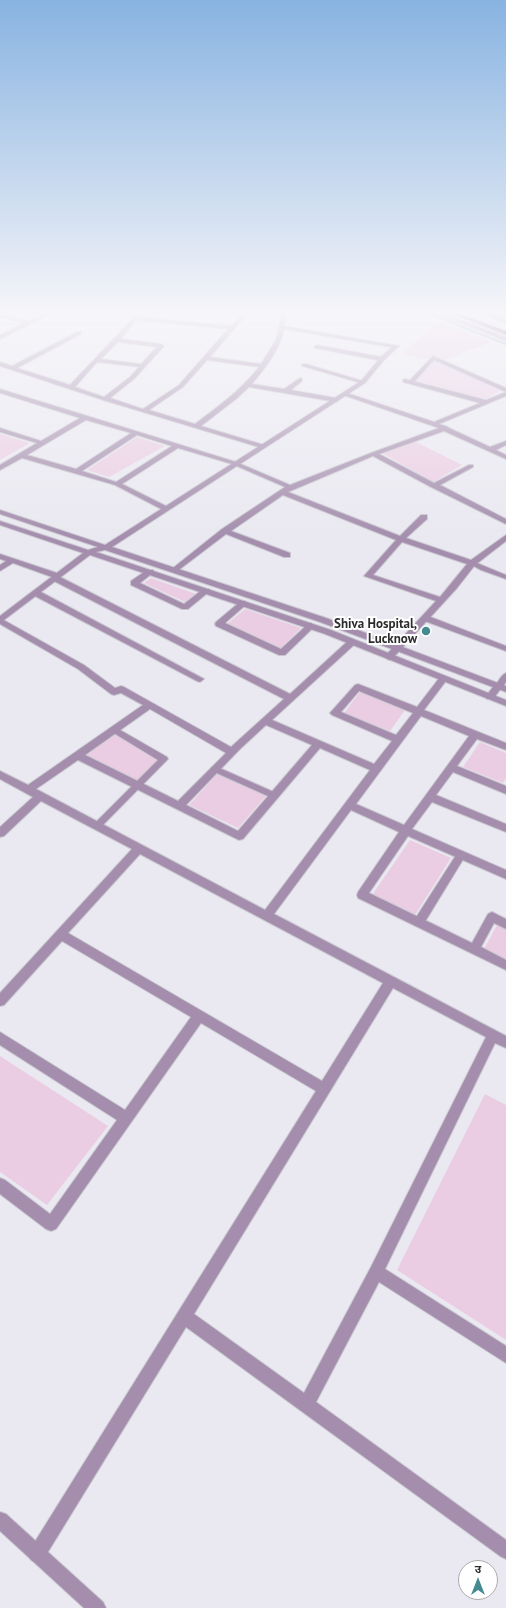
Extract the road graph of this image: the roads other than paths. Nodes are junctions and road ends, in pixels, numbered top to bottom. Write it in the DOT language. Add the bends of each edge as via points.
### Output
graph roads {
  1 [pos="74,389"];
  2 [pos="118,389"];
  3 [pos="177,389"];
  4 [pos="244,389"];
  5 [pos="274,389"];
  6 [pos="288,389"];
  7 [pos="353,389"];
  8 [pos="436,389"];
  9 [pos="0,390"];
  10 [pos="286,391"];
  11 [pos="345,394"];
  12 [pos="506,394"];
  13 [pos="105,400"];
  14 [pos="336,400"];
  15 [pos="485,402"];
  16 [pos="144,411"];
  17 [pos="86,417"];
  18 [pos="434,424"];
  19 [pos="196,426"];
  20 [pos="446,428"];
  21 [pos="0,430"];
  22 [pos="136,433"];
  23 [pos="42,443"];
  24 [pos="506,443"];
  25 [pos="177,446"];
  26 [pos="262,446"];
  27 [pos="490,450"];
  28 [pos="373,454"];
  29 [pos="21,456"];
  30 [pos="506,457"];
  31 [pos="234,463"];
  32 [pos="471,466"];
  33 [pos="1,467"];
  34 [pos="76,472"];
  35 [pos="116,484"];
  36 [pos="434,486"];
  37 [pos="287,490"];
  38 [pos="165,509"];
  39 [pos="0,512"];
  40 [pos="424,517"];
  41 [pos="505,520"];
  42 [pos="0,523"];
  43 [pos="225,531"];
  44 [pos="506,537"];
  45 [pos="401,539"];
  46 [pos="108,547"];
  47 [pos="89,552"];
  48 [pos="287,555"];
  49 [pos="0,556"];
  50 [pos="12,560"];
  51 [pos="472,563"];
  52 [pos="0,568"];
  53 [pos="176,570"];
  54 [pos="150,572"];
  55 [pos="56,577"];
  56 [pos="506,577"];
  57 [pos="206,591"];
  58 [pos="36,592"];
  59 [pos="441,600"];
  60 [pos="244,604"];
  61 [pos="425,618"];
  62 [pos="0,620"];
  63 [pos="311,626"];
  64 [pos="352,642"];
  65 [pos="398,648"];
  66 [pos="506,649"];
  67 [pos="389,657"];
  68 [pos="506,676"];
  69 [pos="200,679"];
  70 [pos="443,679"];
  71 [pos="502,688"];
  72 [pos="490,697"];
  73 [pos="290,698"];
  74 [pos="506,703"];
  75 [pos="150,705"];
  76 [pos="419,712"];
  77 [pos="265,721"];
  78 [pos="115,730"];
  79 [pos="475,734"];
  80 [pos="398,740"];
  81 [pos="318,744"];
  82 [pos="506,747"];
  83 [pos="232,752"];
  84 [pos="78,756"];
  85 [pos="452,767"];
  86 [pos="215,769"];
  87 [pos="376,769"];
  88 [pos="0,775"];
  89 [pos="138,786"];
  90 [pos="28,790"];
  91 [pos="506,790"];
  92 [pos="273,795"];
  93 [pos="40,796"];
  94 [pos="430,796"];
  95 [pos="349,805"];
  96 [pos="179,806"];
  97 [pos="97,826"];
  98 [pos="506,828"];
  99 [pos="406,830"];
  100 [pos="0,833"];
  101 [pos="139,848"];
  102 [pos="461,855"];
  103 [pos="506,875"];
  104 [pos="267,916"];
  105 [pos="419,922"];
  106 [pos="506,924"];
  107 [pos="60,934"];
  108 [pos="474,949"];
  109 [pos="506,965"];
  110 [pos="391,981"];
  111 [pos="0,1001"];
  112 [pos="199,1016"];
  113 [pos="493,1035"];
  114 [pos="0,1038"];
  115 [pos="506,1042"];
  116 [pos="324,1089"];
  117 [pos="126,1118"];
  118 [pos="0,1185"];
  119 [pos="376,1272"];
  120 [pos="184,1316"];
  121 [pos="506,1355"];
  122 [pos="306,1405"];
  123 [pos="0,1520"];
  124 [pos="506,1550"];
  125 [pos="37,1554"];
  126 [pos="97,1608"];
  1 -- 13 [label="street"];
  2 -- 13 [label="street"];
  3 -- 16 [label="street"];
  4 -- 19 [label="street"];
  5 -- 10 [label="street"];
  6 -- 10 [label="street"];
  7 -- 11 [label="street"];
  8 -- 15 [label="street"];
  9 -- 17 [label="street"];
  10 -- 14 [label="street"];
  11 -- 14 [label="street"];
  11 -- 18 [label="street"];
  12 -- 15 [label="street"];
  13 -- 16 [label="street"];
  14 -- 26 [label="street"];
  15 -- 18 [label="street"];
  16 -- 19 [label="street"];
  17 -- 22 [label="street"];
  17 -- 23 [label="street"];
  18 -- 20 [label="street"];
  19 -- 26 [label="street"];
  20 -- 27 [label="street"];
  20 -- 28 [label="street"];
  21 -- 23 [label="street"];
  22 -- 25 [label="street"];
  22 -- 34 [label="street"];
  23 -- 29 [label="street"];
  24 -- 27 [label="street"];
  25 -- 31 [label="street"];
  25 -- 35 [label="street"];
  26 -- 31 [label="street"];
  27 -- 30 [label="street"];
  28 -- 36 [label="street"];
  28 -- 37 [label="street"];
  29 -- 33 [label="street"];
  29 -- 34 [label="street"];
  31 -- 37 [label="street"];
  31 -- 38 [label="street"];
  32 -- 36 [label="street"];
  34 -- 35 [label="street"];
  35 -- 38 [label="street"];
  36 -- 41 [label="street"];
  37 -- 43 [label="street"];
  37 -- 45 [label="street"];
  38 -- 46 [label="street"];
  39 -- 46 [label="street"];
  40 -- 45 [label="street"];
  42 -- 47 [label="street"];
  43 -- 48 [label="street"];
  43 -- 53 [label="street"];
  44 -- 51 [label="street"];
  45 -- 51 [label="street"];
  45 -- 59 [label="street" via="368,576"];
  46 -- 47 [label="street"];
  46 -- 53 [label="street"];
  47 -- 54 [label="street"];
  47 -- 55 [label="street"];
  49 -- 50 [label="street"];
  50 -- 52 [label="street"];
  50 -- 55 [label="street"];
  51 -- 56 [label="lane"];
  51 -- 59 [label="street"];
  53 -- 65 [label="street"];
  54 -- 57 [label="street"];
  54 -- 57 [label="street" via="134,583 185,607"];
  55 -- 58 [label="street"];
  55 -- 73 [label="street"];
  57 -- 60 [label="street"];
  58 -- 62 [label="street"];
  58 -- 69 [label="street"];
  59 -- 61 [label="street"];
  60 -- 63 [label="street"];
  60 -- 63 [label="street" via="219,624 282,653"];
  61 -- 65 [label="street"];
  61 -- 66 [label="lane"];
  62 -- 75 [label="street" via="81,667 114,692 121,689"];
  63 -- 64 [label="street"];
  64 -- 67 [label="street"];
  64 -- 73 [label="street"];
  65 -- 67 [label="street"];
  65 -- 71 [label="street"];
  67 -- 70 [label="street"];
  68 -- 71 [label="lane"];
  70 -- 72 [label="street"];
  70 -- 76 [label="street"];
  71 -- 72 [label="street"];
  72 -- 74 [label="street"];
  73 -- 77 [label="street"];
  75 -- 78 [label="street"];
  75 -- 83 [label="street"];
  76 -- 79 [label="street"];
  76 -- 80 [label="street"];
  76 -- 80 [label="street" via="358,687 335,713"];
  77 -- 81 [label="street"];
  77 -- 83 [label="street"];
  78 -- 84 [label="street"];
  78 -- 89 [label="lane" via="164,759"];
  79 -- 82 [label="street"];
  79 -- 85 [label="street"];
  80 -- 87 [label="street"];
  81 -- 87 [label="street"];
  81 -- 92 [label="street"];
  83 -- 86 [label="street"];
  84 -- 89 [label="street"];
  84 -- 90 [label="street"];
  85 -- 91 [label="street"];
  85 -- 94 [label="street"];
  86 -- 92 [label="lane"];
  86 -- 96 [label="street"];
  87 -- 95 [label="street"];
  88 -- 90 [label="street"];
  89 -- 96 [label="street"];
  89 -- 97 [label="lane"];
  90 -- 93 [label="street"];
  92 -- 96 [label="street" via="239,836"];
  93 -- 97 [label="street"];
  93 -- 100 [label="street"];
  94 -- 98 [label="street"];
  94 -- 99 [label="street"];
  95 -- 99 [label="street"];
  95 -- 104 [label="street"];
  97 -- 101 [label="street"];
  99 -- 102 [label="street"];
  99 -- 105 [label="street" via="362,895"];
  101 -- 104 [label="street"];
  101 -- 107 [label="street"];
  102 -- 103 [label="street"];
  102 -- 105 [label="lane"];
  104 -- 110 [label="street"];
  105 -- 108 [label="street"];
  106 -- 108 [label="street" via="492,917"];
  107 -- 111 [label="street"];
  107 -- 112 [label="street"];
  108 -- 109 [label="street"];
  110 -- 113 [label="street"];
  110 -- 116 [label="street"];
  112 -- 116 [label="street"];
  112 -- 117 [label="street"];
  113 -- 115 [label="street"];
  113 -- 119 [label="street"];
  114 -- 117 [label="street"];
  116 -- 120 [label="street"];
  117 -- 118 [label="street" via="51,1224"];
  119 -- 121 [label="street"];
  119 -- 122 [label="street"];
  120 -- 122 [label="street"];
  120 -- 125 [label="street"];
  122 -- 124 [label="street"];
  123 -- 125 [label="street"];
  125 -- 126 [label="street"];
}
